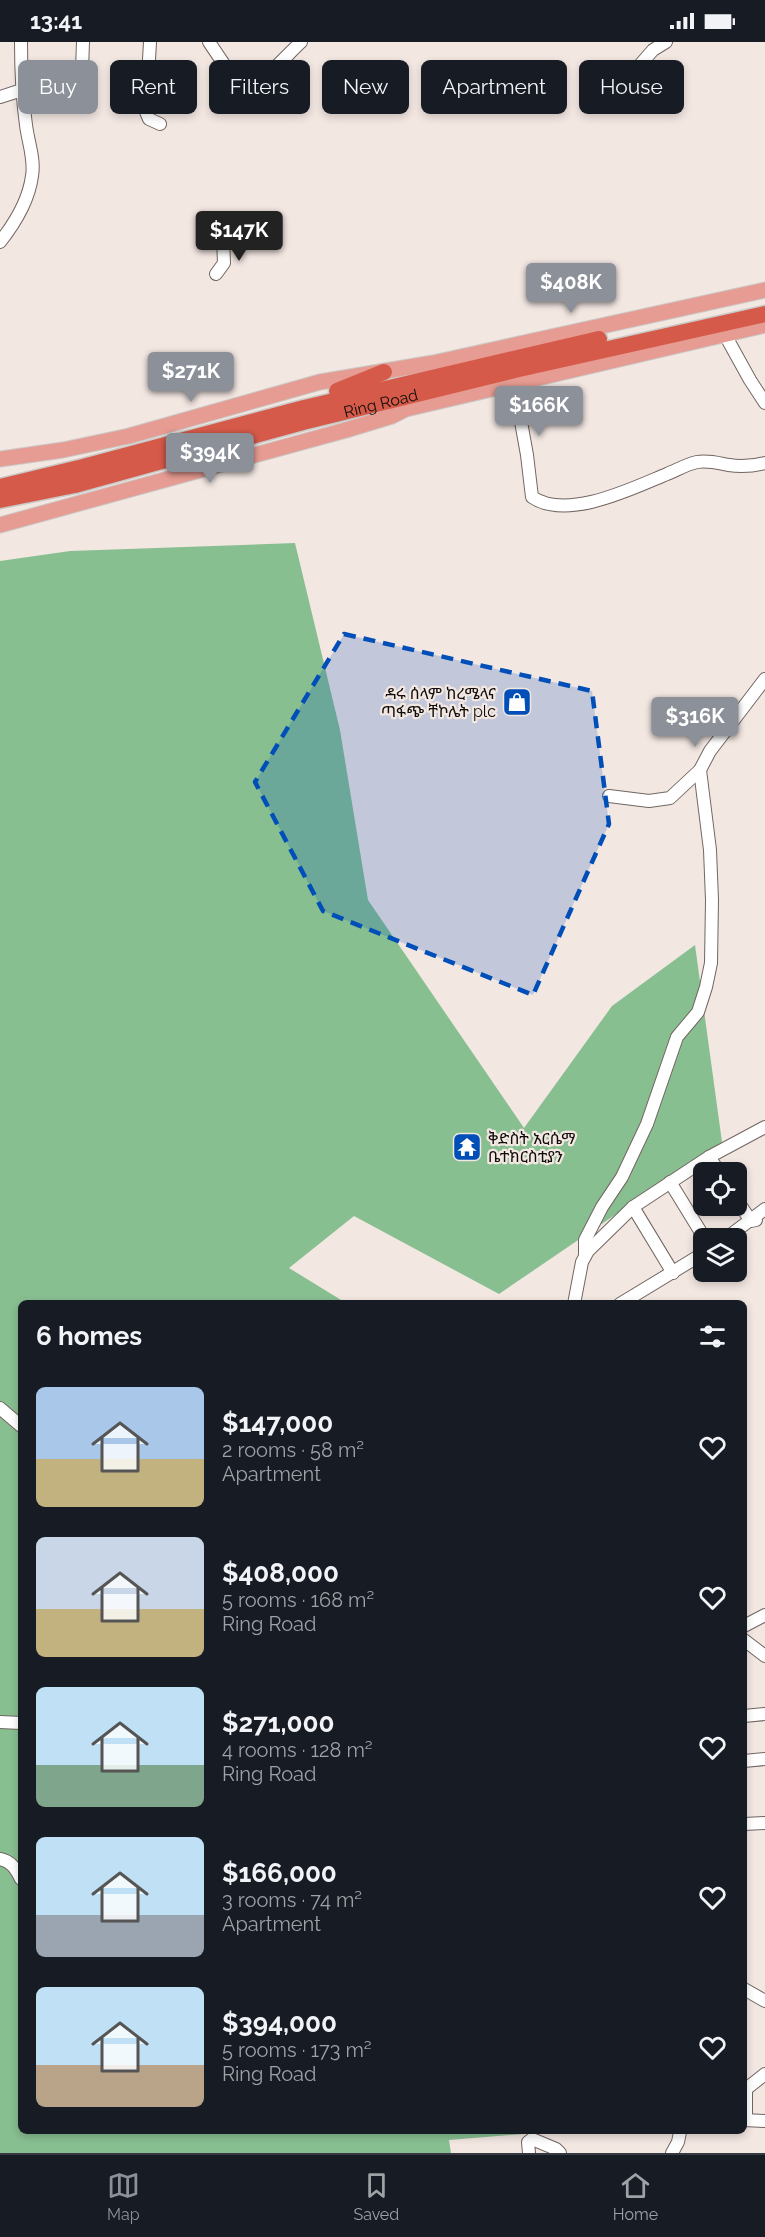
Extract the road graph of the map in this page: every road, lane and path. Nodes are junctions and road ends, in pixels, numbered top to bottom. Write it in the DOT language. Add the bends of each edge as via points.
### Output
graph roads {
  1 [pos="21,42"];
  2 [pos="82,42"];
  3 [pos="150,42"];
  4 [pos="209,42"];
  5 [pos="301,42"];
  6 [pos="666,42"];
  7 [pos="21,60"];
  8 [pos="82,60"];
  9 [pos="221,60"];
  10 [pos="284,60"];
  11 [pos="644,60"];
  12 [pos="18,91"];
  13 [pos="0,98"];
  14 [pos="25,114"];
  15 [pos="160,124"];
  16 [pos="223,239"];
  17 [pos="0,242"];
  18 [pos="216,274"];
  19 [pos="765,290"];
  20 [pos="765,303"];
  21 [pos="765,314"];
  22 [pos="765,325"];
  23 [pos="724,333"];
  24 [pos="384,372"];
  25 [pos="457,379"];
  26 [pos="514,382"];
  27 [pos="765,403"];
  28 [pos="406,409"];
  29 [pos="303,415"];
  30 [pos="0,459"];
  31 [pos="765,463"];
  32 [pos="0,487"];
  33 [pos="0,500"];
  34 [pos="0,525"];
  35 [pos="765,679"];
  36 [pos="700,770"];
  37 [pos="609,796"];
  38 [pos="765,1126"];
  39 [pos="709,1157"];
  40 [pos="712,1162"];
  41 [pos="670,1182"];
  42 [pos="633,1208"];
  43 [pos="765,1209"];
  44 [pos="747,1215"];
  45 [pos="765,1218"];
  46 [pos="751,1221"];
  47 [pos="698,1228"];
  48 [pos="741,1228"];
  49 [pos="585,1256"];
  50 [pos="693,1260"];
  51 [pos="673,1273"];
  52 [pos="574,1300"];
  53 [pos="627,1300"];
  54 [pos="0,1408"];
  55 [pos="18,1423"];
  56 [pos="765,1615"];
  57 [pos="747,1624"];
  58 [pos="747,1642"];
  59 [pos="765,1656"];
  60 [pos="765,1714"];
  61 [pos="747,1716"];
  62 [pos="0,1722"];
  63 [pos="18,1723"];
  64 [pos="765,1759"];
  65 [pos="747,1761"];
  66 [pos="765,1823"];
  67 [pos="747,1824"];
  68 [pos="0,1859"];
  69 [pos="18,1872"];
  70 [pos="747,1991"];
  71 [pos="765,2001"];
  72 [pos="765,2074"];
  73 [pos="747,2085"];
  74 [pos="747,2120"];
  75 [pos="765,2121"];
  76 [pos="680,2134"];
  77 [pos="529,2153"];
  78 [pos="560,2153"];
  79 [pos="672,2153"];
  1 -- 7 [label="street"];
  2 -- 8 [label="street"];
  3 -- 15 [label="street" via="146,112 149,119"];
  4 -- 9 [label="street"];
  5 -- 10 [label="street"];
  6 -- 11 [label="street"];
  12 -- 13 [label="street"];
  14 -- 17 [label="street" via="33,175 16,219"];
  16 -- 18 [label="street" via="225,258"];
  19 -- 24 [label="main road, Ring Road"];
  20 -- 25 [label="highway, Ring Road" via="572,344"];
  21 -- 25 [label="highway, Ring Road"];
  22 -- 23 [label="main road"];
  23 -- 26 [label="main road"];
  23 -- 27 [label="street"];
  24 -- 29 [label="highway"];
  24 -- 30 [label="main road, Ring Road" via="320,382 129,436"];
  25 -- 29 [label="highway, Ring Road"];
  26 -- 28 [label="main road"];
  26 -- 31 [label="street" via="532,497 537,501 564,506 589,502 696,462 744,466"];
  28 -- 29 [label="highway" via="322,424"];
  28 -- 34 [label="main road" via="346,430"];
  29 -- 32 [label="highway, Ring Road"];
  29 -- 33 [label="highway, Ring Road" via="75,485"];
  35 -- 36 [label="street" via="710,750"];
  36 -- 37 [label="street" via="663,801"];
  36 -- 49 [label="street" via="712,900 711,963 706,987 698,1012 676,1037 647,1124 585,1240"];
  38 -- 39 [label="street"];
  39 -- 40 [label="street"];
  39 -- 41 [label="street"];
  41 -- 42 [label="street"];
  41 -- 47 [label="street"];
  42 -- 49 [label="street"];
  42 -- 51 [label="street"];
  43 -- 46 [label="street"];
  44 -- 46 [label="street"];
  45 -- 46 [label="street"];
  46 -- 48 [label="street"];
  49 -- 52 [label="street"];
  50 -- 51 [label="street"];
  51 -- 53 [label="street"];
  54 -- 55 [label="street"];
  56 -- 57 [label="street"];
  58 -- 59 [label="street"];
  60 -- 61 [label="street"];
  62 -- 63 [label="street"];
  64 -- 65 [label="street"];
  66 -- 67 [label="street"];
  68 -- 69 [label="street" via="7,1860"];
  70 -- 71 [label="street"];
  72 -- 73 [label="street"];
  74 -- 75 [label="street"];
  76 -- 79 [label="street"];
  77 -- 78 [label="street" via="528,2142 532,2139"];
}
